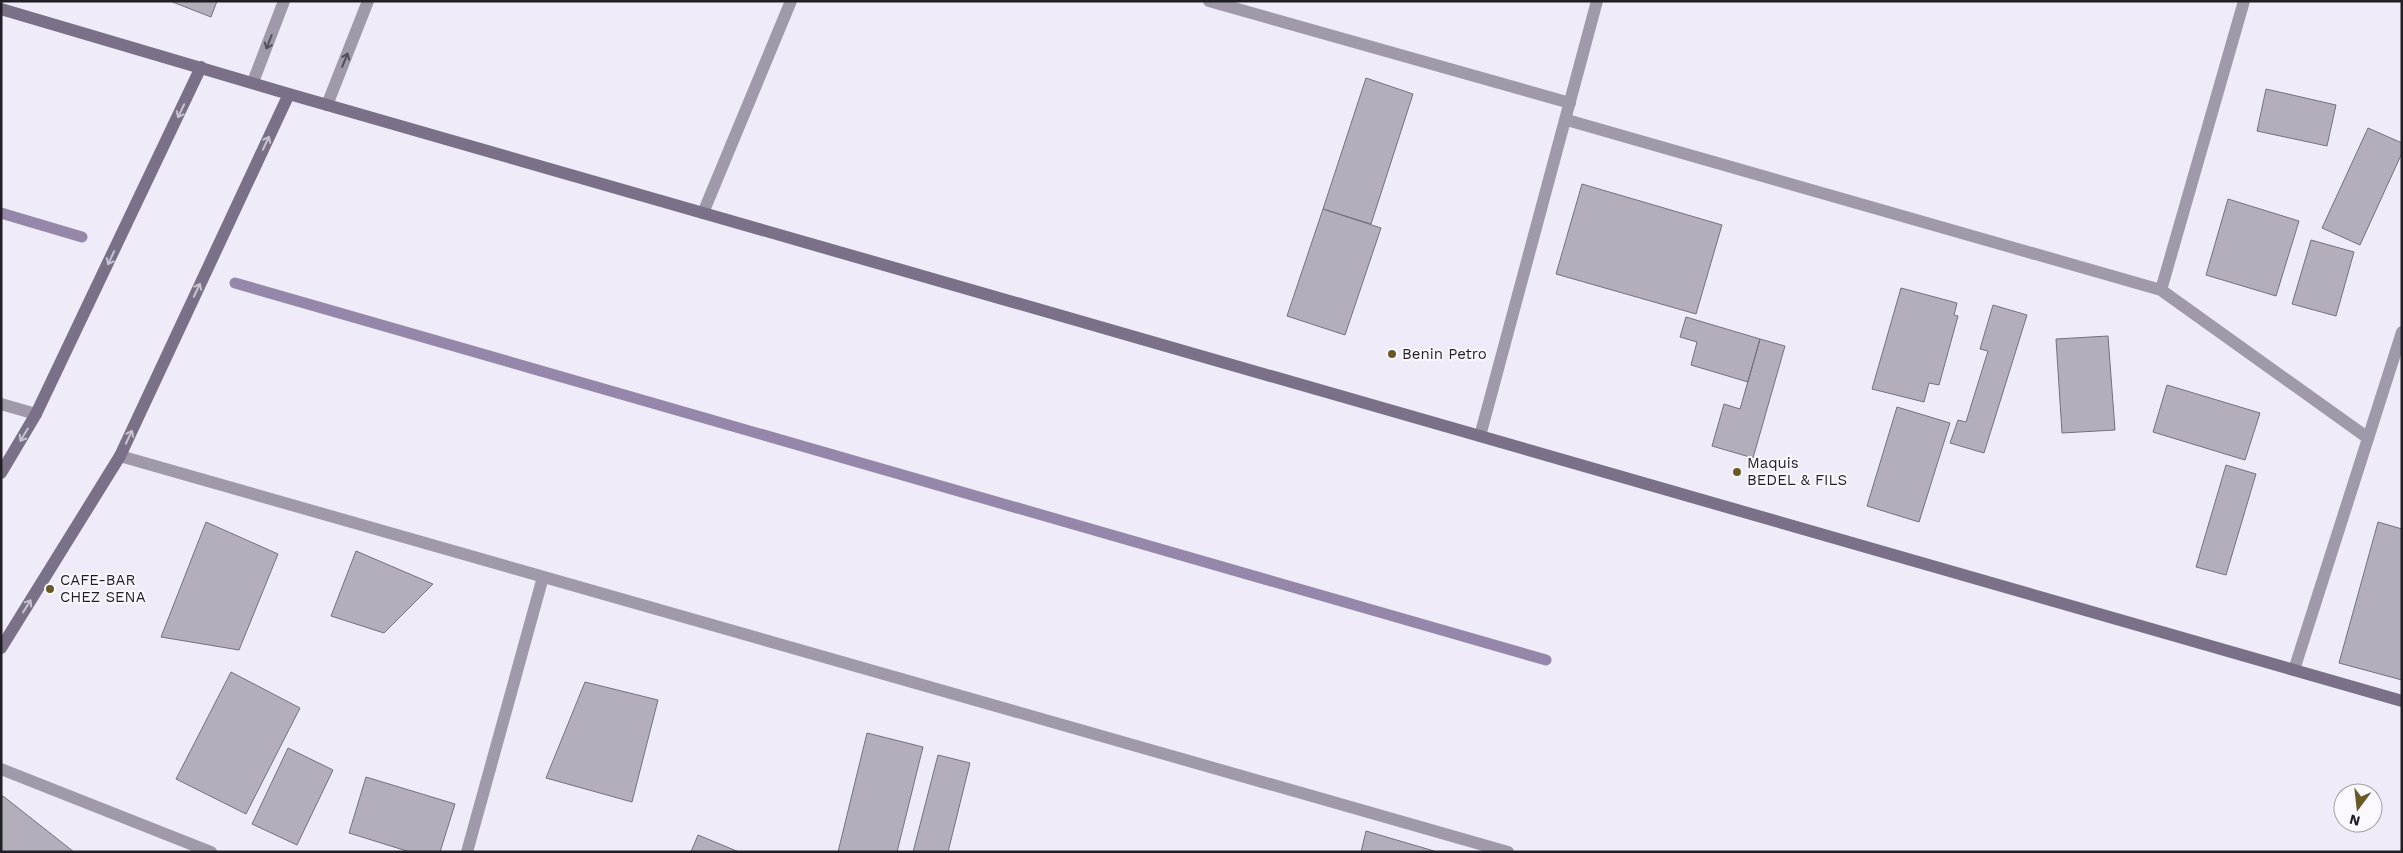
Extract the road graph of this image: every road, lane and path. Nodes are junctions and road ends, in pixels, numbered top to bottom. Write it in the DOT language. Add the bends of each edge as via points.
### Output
graph roads {
  1 [pos="284,1"];
  2 [pos="368,1"];
  3 [pos="792,1"];
  4 [pos="1208,1"];
  5 [pos="1597,1"];
  6 [pos="2244,1"];
  7 [pos="1,9"];
  8 [pos="201,67"];
  9 [pos="253,82"];
  10 [pos="289,94"];
  11 [pos="1570,103"];
  12 [pos="326,105"];
  13 [pos="1567,120"];
  14 [pos="704,213"];
  15 [pos="2161,290"];
  16 [pos="2402,332"];
  17 [pos="1,404"];
  18 [pos="36,414"];
  19 [pos="1480,436"];
  20 [pos="2368,438"];
  21 [pos="120,456"];
  22 [pos="1,472"];
  23 [pos="543,577"];
  24 [pos="1,648"];
  25 [pos="2294,670"];
  26 [pos="2402,701"];
  27 [pos="1,768"];
  28 [pos="211,852"];
  29 [pos="467,852"];
  30 [pos="1508,852"];
  1 -- 9 [label="street, one-way"];
  12 -- 2 [label="street, one-way"];
  3 -- 14 [label="street"];
  4 -- 11 [label="street"];
  5 -- 11 [label="street"];
  6 -- 15 [label="street"];
  7 -- 8 [label="street"];
  8 -- 9 [label="street"];
  8 -- 18 [label="street, one-way"];
  9 -- 10 [label="street"];
  10 -- 12 [label="street"];
  21 -- 10 [label="street, one-way"];
  11 -- 13 [label="street"];
  12 -- 14 [label="street"];
  13 -- 15 [label="street"];
  13 -- 19 [label="street"];
  14 -- 19 [label="street"];
  15 -- 20 [label="street"];
  16 -- 20 [label="street"];
  17 -- 18 [label="street"];
  18 -- 22 [label="street, one-way"];
  19 -- 25 [label="street"];
  20 -- 25 [label="street"];
  21 -- 23 [label="street"];
  24 -- 21 [label="street, one-way"];
  23 -- 29 [label="street"];
  23 -- 30 [label="street"];
  25 -- 26 [label="street"];
  27 -- 28 [label="street"];
}
